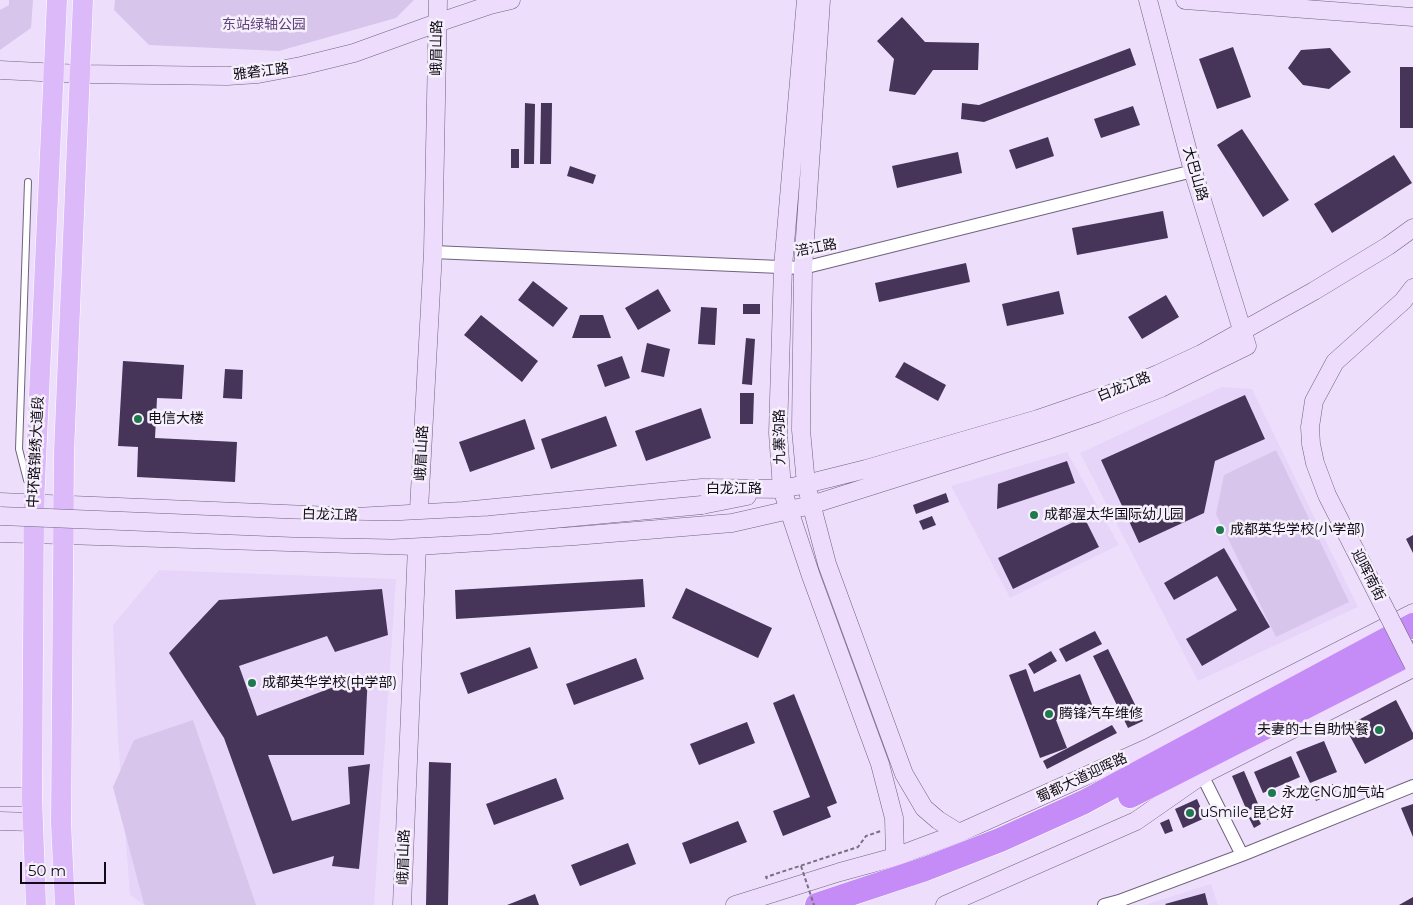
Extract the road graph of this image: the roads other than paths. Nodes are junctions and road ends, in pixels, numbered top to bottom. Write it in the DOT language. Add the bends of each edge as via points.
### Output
graph roads {
  1 [pos="57,0"];
  2 [pos="83,0"];
  3 [pos="438,0"];
  4 [pos="511,0"];
  5 [pos="806,0"];
  6 [pos="821,0"];
  7 [pos="1148,0"];
  8 [pos="1185,0"];
  9 [pos="1413,16"];
  10 [pos="437,23"];
  11 [pos="0,70"];
  12 [pos="54,73"];
  13 [pos="80,74"];
  14 [pos="1193,171"];
  15 [pos="28,182"];
  16 [pos="1413,228"];
  17 [pos="433,252"];
  18 [pos="783,267"];
  19 [pos="803,268"];
  20 [pos="1413,288"];
  21 [pos="1244,339"];
  22 [pos="806,484"];
  23 [pos="782,489"];
  24 [pos="0,502"];
  25 [pos="34,504"];
  26 [pos="63,505"];
  27 [pos="812,505"];
  28 [pos="788,512"];
  29 [pos="419,514"];
  30 [pos="0,516"];
  31 [pos="0,533"];
  32 [pos="34,534"];
  33 [pos="64,536"];
  34 [pos="417,546"];
  35 [pos="1413,613"];
  36 [pos="1413,625"];
  37 [pos="1413,652"];
  38 [pos="1413,664"];
  39 [pos="1413,668"];
  40 [pos="1202,775"];
  41 [pos="1413,786"];
  42 [pos="0,797"];
  43 [pos="32,797"];
  44 [pos="0,821"];
  45 [pos="33,822"];
  46 [pos="960,833"];
  47 [pos="1242,855"];
  48 [pos="895,857"];
  49 [pos="951,904"];
  50 [pos="36,905"];
  51 [pos="65,905"];
  52 [pos="402,905"];
  53 [pos="735,905"];
  54 [pos="815,905"];
  55 [pos="860,905"];
  56 [pos="1104,905"];
  1 -- 12 [label="main road, 中环路锦绣大道段"];
  2 -- 13 [label="main road, 中环路锦绣大道段"];
  3 -- 10 [label="street, 峨眉山路"];
  4 -- 10 [label="street, 雅砻江路"];
  5 -- 18 [label="street, 九寨沟路"];
  6 -- 19 [label="street, 九寨沟路"];
  7 -- 14 [label="street, 大巴山路"];
  8 -- 9 [label="street"];
  10 -- 13 [label="street, 雅砻江路" via="354,53 258,74"];
  10 -- 17 [label="street, 峨眉山路"];
  11 -- 12 [label="street, 雅砻江路"];
  12 -- 13 [label="street, 雅砻江路"];
  12 -- 25 [label="main road, 中环路锦绣大道段"];
  13 -- 26 [label="main road, 中环路锦绣大道段"];
  14 -- 19 [label="street, 涪江路"];
  14 -- 21 [label="street, 大巴山路"];
  15 -- 25 [label="lane" via="19,450"];
  16 -- 21 [label="street, 白龙江路"];
  17 -- 18 [label="street, 涪江路"];
  17 -- 29 [label="street, 峨眉山路"];
  18 -- 19 [label="street, 涪江路"];
  18 -- 23 [label="street, 九寨沟路" via="778,433"];
  19 -- 22 [label="street, 九寨沟路" via="801,430"];
  20 -- 38 [label="street, 迎晖南街, bridge" via="1403,301 1335,362 1314,401 1310,427 1315,463 1327,495"];
  21 -- 22 [label="street, 白龙江路" via="1038,419"];
  21 -- 27 [label="street, 白龙江路" via="1161,388 1097,413"];
  22 -- 23 [label="street, 白龙江路"];
  22 -- 27 [label="street, 九寨沟路"];
  23 -- 28 [label="street, 九寨沟路"];
  23 -- 29 [label="street, 白龙江路" via="702,488"];
  23 -- 30 [label="street, bridge" via="702,505 489,525 392,530"];
  24 -- 25 [label="street, 白龙江路"];
  25 -- 26 [label="street, 白龙江路"];
  25 -- 32 [label="main road, 中环路锦绣大道段"];
  26 -- 29 [label="street, 白龙江路" via="356,517"];
  26 -- 33 [label="main road, 中环路锦绣大道段"];
  27 -- 28 [label="street, 白龙江路"];
  27 -- 46 [label="street, 九寨沟路" via="828,564 904,774 924,808"];
  28 -- 34 [label="street, 白龙江路" via="732,522"];
  28 -- 48 [label="street, 九寨沟路" via="880,764 894,818"];
  29 -- 34 [label="street, 峨眉山路"];
  31 -- 32 [label="street, 白龙江路"];
  32 -- 33 [label="street, 白龙江路"];
  32 -- 43 [label="main road, 中环路锦绣大道段"];
  33 -- 34 [label="street, 白龙江路"];
  33 -- 51 [label="main road, 中环路锦绣大道段" via="62,823"];
  34 -- 52 [label="street, 峨眉山路"];
  35 -- 46 [label="street, 蜀都大道迎晖路" via="1148,748"];
  36 -- 54 [label="highway, 蜀都大道迎晖路" via="1084,802 925,869"];
  37 -- 55 [label="highway" via="1111,806 936,880"];
  39 -- 40 [label="street"];
  40 -- 47 [label="street"];
  40 -- 49 [label="street" via="1136,821"];
  41 -- 47 [label="street"];
  42 -- 43 [label="street"];
  43 -- 45 [label="main road, 中环路锦绣大道段"];
  44 -- 45 [label="street"];
  45 -- 50 [label="main road, 中环路锦绣大道段"];
  46 -- 48 [label="street, 蜀都大道迎晖路"];
  47 -- 56 [label="street"];
  48 -- 53 [label="street, 蜀都大道迎晖路"];
}
